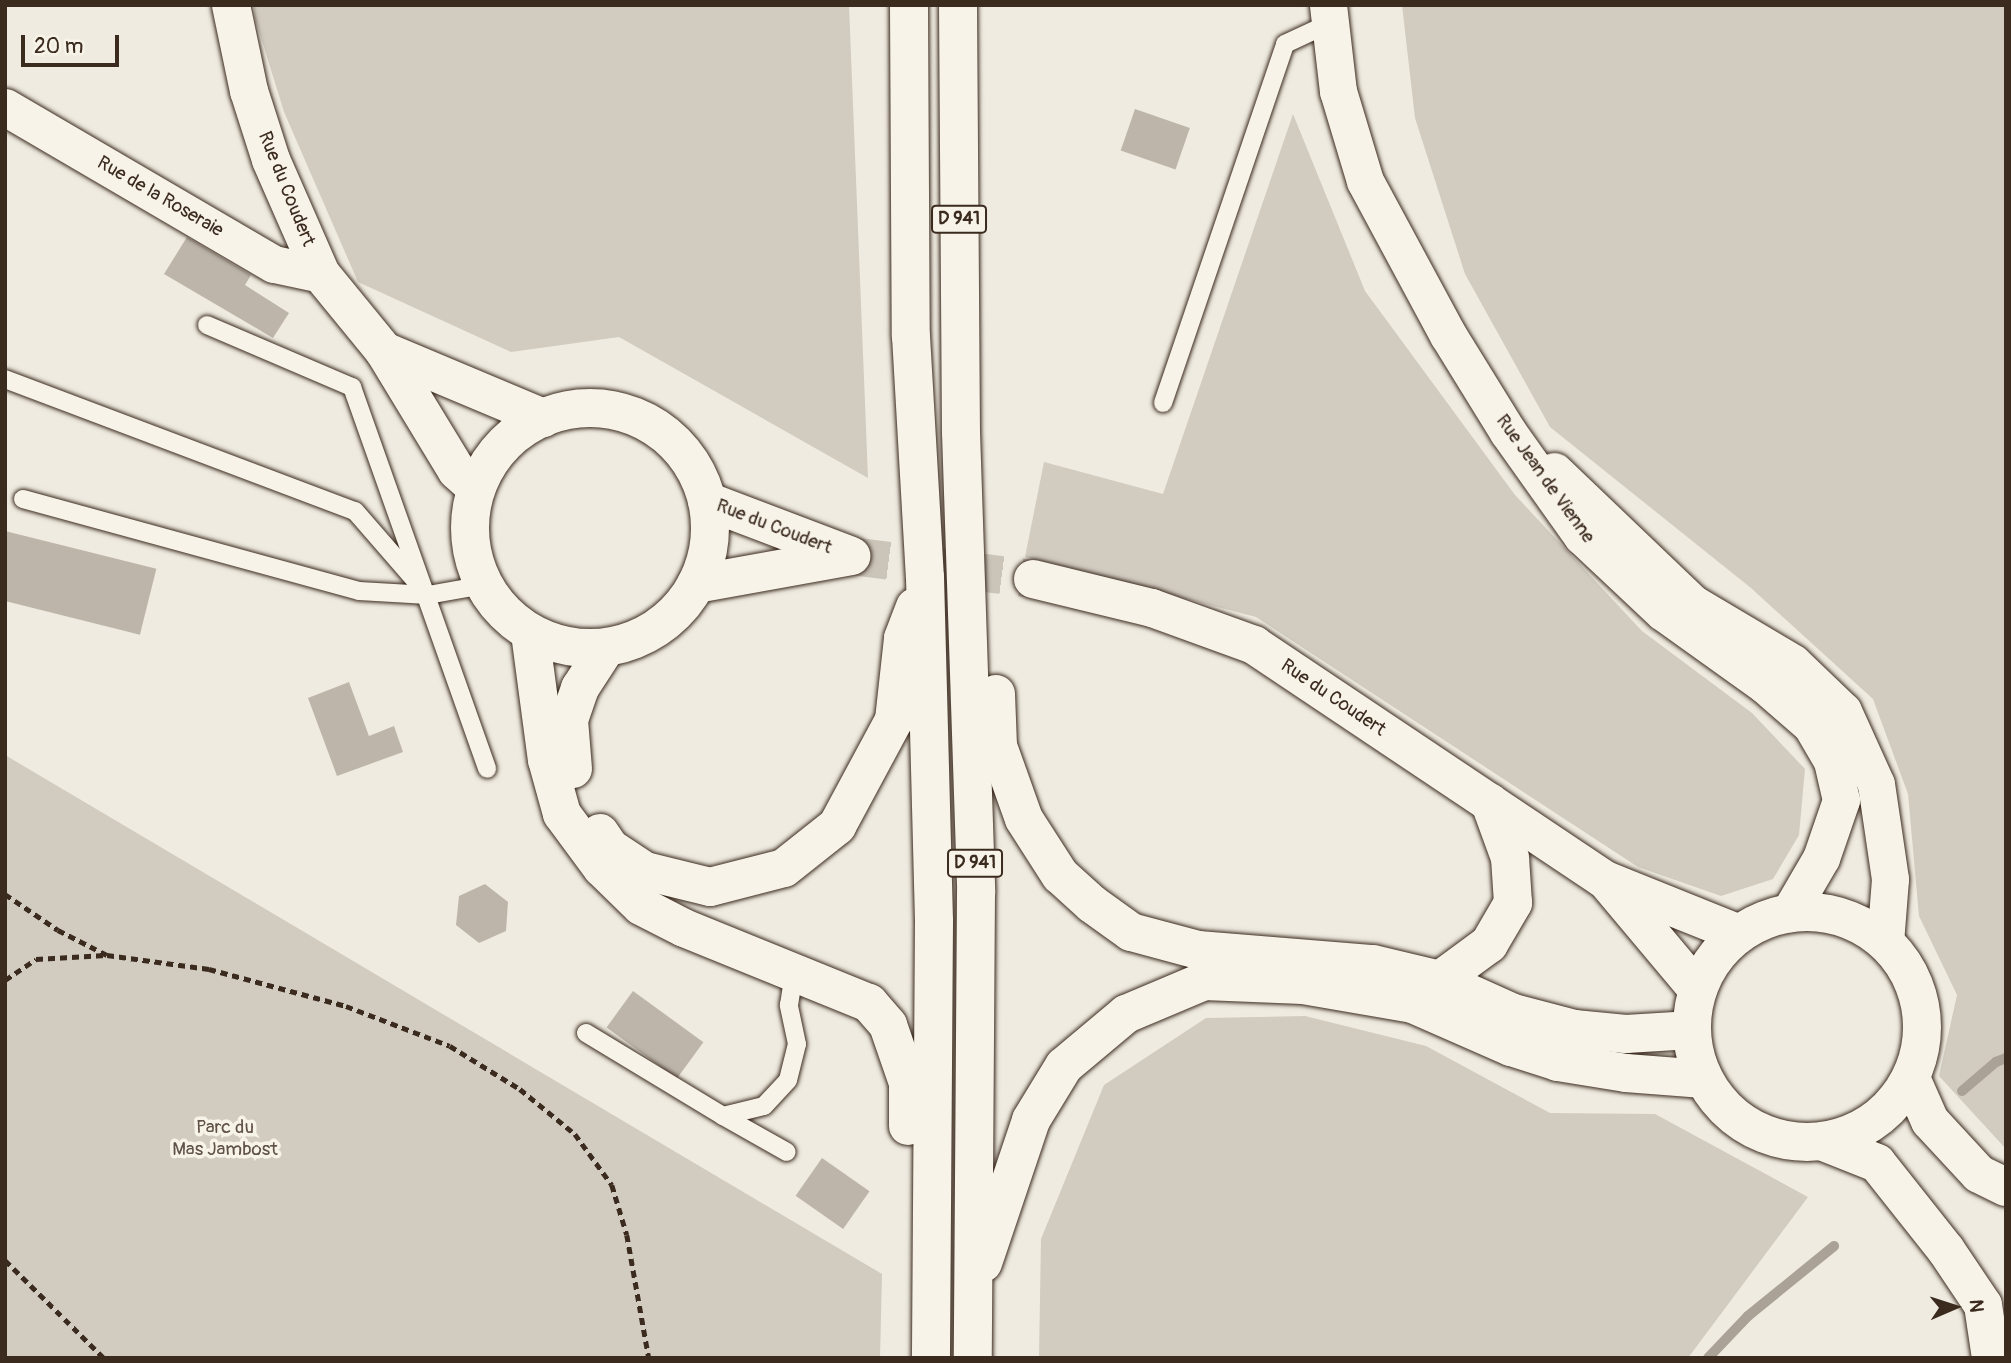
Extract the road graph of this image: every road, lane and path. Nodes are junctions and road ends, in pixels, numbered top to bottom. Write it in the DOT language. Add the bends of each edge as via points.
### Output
graph roads {
  1 [pos="231,5"];
  2 [pos="909,5"];
  3 [pos="958,5"];
  4 [pos="1328,15"];
  5 [pos="5,107"];
  6 [pos="321,274"];
  7 [pos="207,326"];
  8 [pos="384,351"];
  9 [pos="5,379"];
  10 [pos="1163,403"];
  11 [pos="543,418"];
  12 [pos="961,432"];
  13 [pos="1508,432"];
  14 [pos="477,488"];
  15 [pos="23,499"];
  16 [pos="707,501"];
  17 [pos="925,577"];
  18 [pos="1033,579"];
  19 [pos="696,584"];
  20 [pos="484,585"];
  21 [pos="428,595"];
  22 [pos="530,633"];
  23 [pos="606,648"];
  24 [pos="487,769"];
  25 [pos="1490,803"];
  26 [pos="1605,880"];
  27 [pos="5,894"];
  28 [pos="1788,913"];
  29 [pos="1739,934"];
  30 [pos="1885,942"];
  31 [pos="107,955"];
  32 [pos="794,973"];
  33 [pos="5,979"];
  34 [pos="1440,980"];
  35 [pos="1698,990"];
  36 [pos="1692,1030"];
  37 [pos="586,1033"];
  38 [pos="1911,1078"];
  39 [pos="1704,1079"];
  40 [pos="723,1116"];
  41 [pos="1824,1142"];
  42 [pos="787,1152"];
  43 [pos="2006,1187"];
  44 [pos="5,1260"];
  45 [pos="973,1293"];
  46 [pos="1994,1307"];
  47 [pos="931,1314"];
  48 [pos="104,1358"];
  49 [pos="649,1358"];
  50 [pos="931,1358"];
  51 [pos="972,1358"];
  52 [pos="1991,1358"];
  1 -- 6 [label="main road, Rue du Coudert" via="249,91 271,160"];
  2 -- 17 [label="main road, D 941" via="911,336"];
  3 -- 12 [label="main road, D 941"];
  4 -- 10 [label="lane" via="1285,44"];
  4 -- 13 [label="street, Rue Jean de Vienne" via="1338,91 1365,181 1448,335"];
  5 -- 6 [label="street, Rue de la Roseraie" via="274,264"];
  6 -- 8 [label="main road, Rue du Coudert"];
  7 -- 21 [label="lane" via="352,387"];
  8 -- 11 [label="main road, Rue du Coudert"];
  8 -- 14 [label="main road, Rue du Coudert" via="457,471"];
  9 -- 21 [label="lane" via="355,511"];
  11 -- 14 [label="main road" via="514,435 492,458"];
  11 -- 16 [label="main road" via="576,408 611,409 645,421 673,441 695,468"];
  12 -- 34 [label="main road" via="991,543 998,746 1024,819 1060,875 1130,932 1198,950 1373,964"];
  12 -- 45 [label="main road, D 941" via="976,893"];
  13 -- 28 [label="street, Rue Jean de Vienne" via="1582,536 1663,612 1765,685 1811,725 1832,761 1841,800 1821,858"];
  13 -- 30 [label="street" via="1586,499 1692,603 1793,663 1843,711 1876,784 1890,878"];
  14 -- 20 [label="main road" via="471,542"];
  15 -- 21 [label="lane" via="359,591"];
  16 -- 19 [label="main road" via="707,558"];
  16 -- 19 [label="main road, Rue du Coudert" via="851,556"];
  17 -- 23 [label="main road" via="903,638 894,720 837,826 784,868 710,887 645,870 610,848 581,801 570,758 569,720 580,688"];
  17 -- 47 [label="main road, D 941" via="934,921"];
  18 -- 25 [label="main road, Rue du Coudert" via="1152,608 1254,645"];
  19 -- 23 [label="main road" via="674,615 643,637"];
  20 -- 21 [label="lane"];
  20 -- 22 [label="main road" via="503,612"];
  21 -- 24 [label="lane"];
  22 -- 23 [label="main road" via="567,647"];
  22 -- 32 [label="main road" via="547,760 562,814 602,868 640,906"];
  25 -- 26 [label="main road, Rue du Coudert"];
  25 -- 34 [label="main road" via="1510,858 1513,903 1489,944"];
  26 -- 29 [label="main road, Rue du Coudert"];
  26 -- 35 [label="main road, Rue du Coudert"];
  27 -- 31 [label="path" via="58,930"];
  28 -- 29 [label="main road" via="1762,920"];
  28 -- 30 [label="main road" via="1823,913 1856,922"];
  29 -- 35 [label="main road" via="1714,959"];
  30 -- 38 [label="main road" via="1908,971 1920,1006 1922,1043"];
  31 -- 33 [label="path" via="36,959"];
  31 -- 49 [label="path" via="209,969 346,1006 450,1046 520,1089 575,1134 612,1185 627,1235"];
  32 -- 40 [label="lane" via="789,1005 797,1044 788,1080 764,1106"];
  32 -- 47 [label="main road" via="869,1003 888,1025 908,1083 909,1225"];
  34 -- 36 [label="main road" via="1513,1013 1574,1029 1626,1034"];
  35 -- 36 [label="main road"];
  36 -- 39 [label="main road"];
  37 -- 40 [label="lane"];
  38 -- 41 [label="main road" via="1890,1108 1860,1130"];
  38 -- 43 [label="main road" via="1930,1121 1979,1174"];
  39 -- 41 [label="main road" via="1725,1108 1754,1130 1788,1142"];
  39 -- 45 [label="main road" via="1558,1062 1511,1047 1413,1004 1303,985 1204,981 1126,1014 1064,1066 1031,1120"];
  40 -- 42 [label="lane"];
  41 -- 46 [label="main road" via="1877,1163"];
  44 -- 48 [label="path"];
  45 -- 51 [label="main road, D 941"];
  46 -- 52 [label="main road"];
  47 -- 50 [label="main road, D 941"];
}
